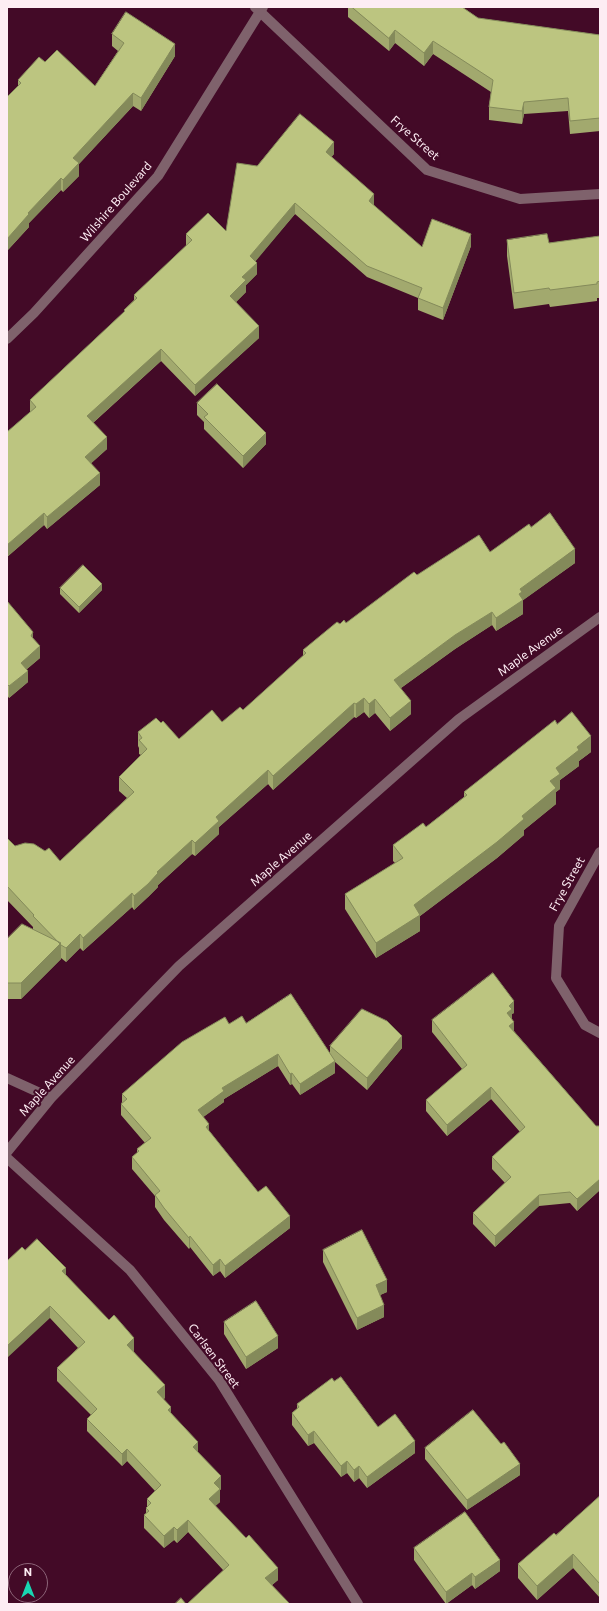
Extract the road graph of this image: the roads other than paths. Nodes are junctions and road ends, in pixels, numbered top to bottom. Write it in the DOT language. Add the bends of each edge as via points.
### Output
graph roads {
  1 [pos="259,9"];
  2 [pos="600,194"];
  3 [pos="7,339"];
  4 [pos="600,617"];
  5 [pos="600,852"];
  6 [pos="600,1032"];
  7 [pos="7,1078"];
  8 [pos="51,1098"];
  9 [pos="7,1152"];
  10 [pos="7,1158"];
  11 [pos="358,1604"];
  1 -- 2 [label="street, Frye Street" via="427,170 520,199"];
  1 -- 3 [label="street, Wilshire Boulevard" via="158,176 34,313"];
  4 -- 8 [label="street, Maple Avenue" via="459,719 179,966"];
  5 -- 6 [label="street, Frye Street" via="559,926 556,978 585,1025"];
  7 -- 8 [label="street"];
  8 -- 9 [label="street, Maple Avenue"];
  10 -- 11 [label="street, Carlsen Street" via="130,1270 219,1380"];
}
